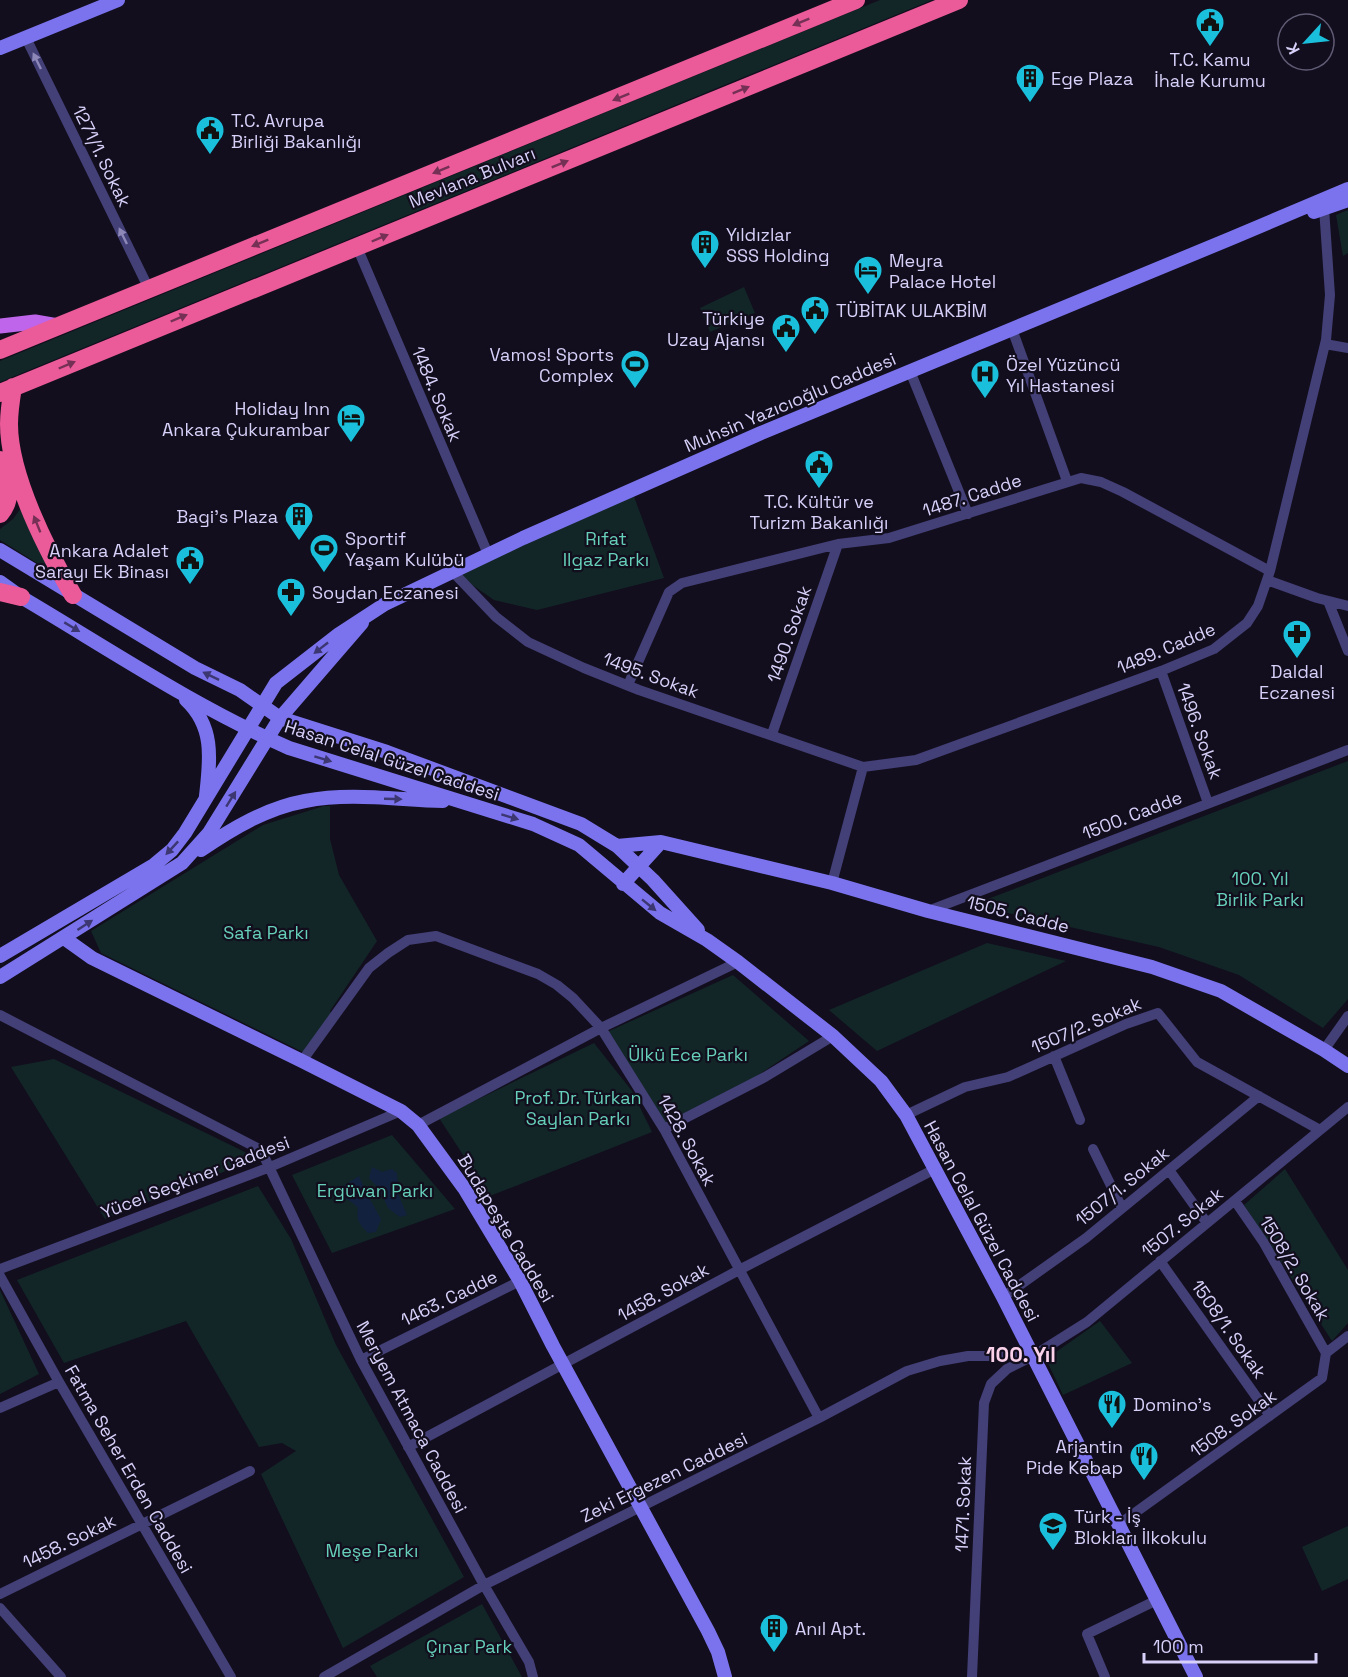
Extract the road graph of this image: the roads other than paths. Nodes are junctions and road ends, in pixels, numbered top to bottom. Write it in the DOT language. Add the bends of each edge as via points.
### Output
graph roads {
  1 [pos="118,0"];
  2 [pos="856,0"];
  3 [pos="959,0"];
  4 [pos="26,38"];
  5 [pos="0,48"];
  6 [pos="1348,189"];
  7 [pos="1348,200"];
  8 [pos="1319,206"];
  9 [pos="357,247"];
  10 [pos="149,289"];
  11 [pos="0,326"];
  12 [pos="58,326"];
  13 [pos="1012,329"];
  14 [pos="1325,344"];
  15 [pos="1348,348"];
  16 [pos="0,350"];
  17 [pos="910,371"];
  18 [pos="7,390"];
  19 [pos="0,460"];
  20 [pos="1067,481"];
  21 [pos="0,514"];
  22 [pos="968,514"];
  23 [pos="838,544"];
  24 [pos="0,550"];
  25 [pos="488,554"];
  26 [pos="452,571"];
  27 [pos="1268,575"];
  28 [pos="0,582"];
  29 [pos="0,592"];
  30 [pos="73,595"];
  31 [pos="21,597"];
  32 [pos="1328,601"];
  33 [pos="1348,606"];
  34 [pos="369,614"];
  35 [pos="1348,651"];
  36 [pos="1161,671"];
  37 [pos="169,684"];
  38 [pos="628,686"];
  39 [pos="261,705"];
  40 [pos="280,718"];
  41 [pos="248,730"];
  42 [pos="772,734"];
  43 [pos="268,739"];
  44 [pos="1348,750"];
  45 [pos="863,767"];
  46 [pos="206,800"];
  47 [pos="459,801"];
  48 [pos="1208,803"];
  49 [pos="661,842"];
  50 [pos="617,846"];
  51 [pos="182,863"];
  52 [pos="639,866"];
  53 [pos="604,867"];
  54 [pos="832,883"];
  55 [pos="624,884"];
  56 [pos="928,910"];
  57 [pos="64,938"];
  58 [pos="707,940"];
  59 [pos="0,956"];
  60 [pos="738,962"];
  61 [pos="0,977"];
  62 [pos="0,1015"];
  63 [pos="1348,1016"];
  64 [pos="601,1028"];
  65 [pos="833,1036"];
  66 [pos="1324,1050"];
  67 [pos="1054,1056"];
  68 [pos="302,1061"];
  69 [pos="1348,1066"];
  70 [pos="1258,1096"];
  71 [pos="1348,1107"];
  72 [pos="401,1112"];
  73 [pos="906,1115"];
  74 [pos="1080,1120"];
  75 [pos="418,1125"];
  76 [pos="664,1130"];
  77 [pos="1320,1130"];
  78 [pos="1093,1149"];
  79 [pos="270,1167"];
  80 [pos="935,1169"];
  81 [pos="1169,1170"];
  82 [pos="1235,1201"];
  83 [pos="1122,1208"];
  84 [pos="1207,1223"];
  85 [pos="1160,1261"];
  86 [pos="0,1269"];
  87 [pos="739,1270"];
  88 [pos="0,1276"];
  89 [pos="520,1281"];
  90 [pos="1003,1297"];
  91 [pos="1348,1336"];
  92 [pos="1326,1353"];
  93 [pos="1033,1356"];
  94 [pos="361,1360"];
  95 [pos="563,1365"];
  96 [pos="59,1382"];
  97 [pos="0,1408"];
  98 [pos="1270,1416"];
  99 [pos="819,1418"];
  100 [pos="408,1447"];
  101 [pos="250,1471"];
  102 [pos="641,1507"];
  103 [pos="141,1525"];
  104 [pos="1119,1525"];
  105 [pos="484,1585"];
  106 [pos="0,1594"];
  107 [pos="1157,1600"];
  108 [pos="0,1608"];
  109 [pos="61,1677"];
  110 [pos="231,1677"];
  111 [pos="324,1677"];
  112 [pos="533,1677"];
  113 [pos="725,1677"];
  114 [pos="972,1677"];
  115 [pos="1105,1677"];
  116 [pos="1196,1677"];
  1 -- 4 [label="main road"];
  2 -- 10 [label="highway, Mevlana Bulvarı, one-way"];
  9 -- 3 [label="highway, Mevlana Bulvarı, one-way"];
  4 -- 5 [label="main road"];
  10 -- 4 [label="street, 1271/1. Sokak, one-way"];
  6 -- 8 [label="main road, Muhsin Yazıcıoğlu Caddesi"];
  7 -- 8 [label="main road, Muhsin Yazıcıoğlu Caddesi"];
  8 -- 13 [label="main road, Muhsin Yazıcıoğlu Caddesi"];
  8 -- 14 [label="street, 1489. Cadde" via="1330,303"];
  18 -- 9 [label="highway, Mevlana Bulvarı, one-way"];
  9 -- 25 [label="street, 1484. Sokak"];
  10 -- 12 [label="highway, Mevlana Bulvarı"];
  11 -- 12 [label="main road" via="25,322"];
  12 -- 16 [label="highway, Mevlana Bulvarı"];
  13 -- 17 [label="main road, Muhsin Yazıcıoğlu Caddesi"];
  13 -- 20 [label="street"];
  14 -- 15 [label="street"];
  14 -- 27 [label="street, 1489. Cadde"];
  17 -- 22 [label="street"];
  17 -- 25 [label="main road, Muhsin Yazıcıoğlu Caddesi"];
  30 -- 18 [label="highway, one-way" via="41,534 17,466"];
  19 -- 21 [label="highway" via="9,491"];
  20 -- 22 [label="street, 1487. Cadde"];
  20 -- 27 [label="street, 1487. Cadde" via="1081,478 1101,482"];
  22 -- 23 [label="street, 1487. Cadde" via="890,538"];
  23 -- 38 [label="street, 1487. Cadde" via="682,583 669,592"];
  23 -- 42 [label="street, 1490. Sokak"];
  24 -- 30 [label="main road, Hasan Celal Güzel Caddesi"];
  25 -- 26 [label="main road, Muhsin Yazıcıoğlu Caddesi"];
  26 -- 34 [label="main road, Muhsin Yazıcıoğlu Caddesi"];
  26 -- 38 [label="street, 1495. Sokak" via="496,617 528,642"];
  27 -- 32 [label="street, 1487. Cadde"];
  27 -- 36 [label="street, 1489. Cadde" via="1248,623 1214,649"];
  28 -- 31 [label="main road, Hasan Celal Güzel Caddesi"];
  29 -- 31 [label="highway"];
  39 -- 30 [label="main road, Hasan Celal Güzel Caddesi, one-way"];
  31 -- 37 [label="main road, Hasan Celal Güzel Caddesi, one-way"];
  32 -- 33 [label="street"];
  32 -- 35 [label="street"];
  34 -- 39 [label="main road, Muhsin Yazıcıoğlu Caddesi, one-way" via="276,683"];
  34 -- 40 [label="main road, Muhsin Yazıcıoğlu Caddesi"];
  36 -- 45 [label="street, 1489. Cadde" via="916,760"];
  36 -- 48 [label="street, 1496. Sokak"];
  37 -- 41 [label="main road, Hasan Celal Güzel Caddesi"];
  37 -- 46 [label="main road" via="195,708 204,726 210,753"];
  38 -- 42 [label="street, 1495. Sokak"];
  39 -- 40 [label="main road, Hasan Celal Güzel Caddesi"];
  39 -- 41 [label="main road, Muhsin Yazıcıoğlu Caddesi"];
  40 -- 43 [label="main road, Muhsin Yazıcıoğlu Caddesi"];
  40 -- 50 [label="main road, Hasan Celal Güzel Caddesi" via="387,752 581,824"];
  41 -- 43 [label="main road, Hasan Celal Güzel Caddesi"];
  41 -- 46 [label="main road, Muhsin Yazıcıoğlu Caddesi"];
  42 -- 45 [label="street, 1495. Sokak"];
  43 -- 47 [label="main road, Hasan Celal Güzel Caddesi, one-way"];
  51 -- 43 [label="main road, Muhsin Yazıcıoğlu Caddesi, one-way" via="209,833"];
  44 -- 48 [label="street, 1500. Cadde"];
  45 -- 54 [label="street"];
  46 -- 59 [label="main road, Muhsin Yazıcıoğlu Caddesi, one-way" via="172,850 154,865"];
  51 -- 47 [label="main road, one-way" via="236,828 304,801 339,797"];
  47 -- 53 [label="main road, Hasan Celal Güzel Caddesi, one-way" via="533,824 579,845"];
  48 -- 56 [label="street, 1500. Cadde"];
  49 -- 50 [label="main road, 1505. Cadde"];
  49 -- 52 [label="main road"];
  49 -- 54 [label="main road, 1505. Cadde"];
  50 -- 52 [label="main road, Hasan Celal Güzel Caddesi"];
  50 -- 53 [label="main road"];
  57 -- 51 [label="main road, Muhsin Yazıcıoğlu Caddesi, one-way"];
  52 -- 55 [label="main road"];
  52 -- 58 [label="main road, Hasan Celal Güzel Caddesi"];
  53 -- 55 [label="main road, Hasan Celal Güzel Caddesi"];
  54 -- 56 [label="main road, 1505. Cadde"];
  55 -- 58 [label="main road, Hasan Celal Güzel Caddesi, one-way" via="660,913"];
  56 -- 66 [label="main road, 1505. Cadde" via="1184,977 1221,991"];
  57 -- 61 [label="main road, Muhsin Yazıcıoğlu Caddesi"];
  57 -- 68 [label="main road, Budapeşte Caddesi" via="92,958"];
  58 -- 60 [label="main road, Hasan Celal Güzel Caddesi"];
  60 -- 64 [label="street"];
  60 -- 65 [label="main road, Hasan Celal Güzel Caddesi"];
  62 -- 79 [label="street, Meryem Atmaca Caddesi" via="261,1150"];
  63 -- 66 [label="street"];
  64 -- 68 [label="street, 1428. Sokak" via="573,998 538,974 436,936 408,940 369,968"];
  64 -- 75 [label="street"];
  64 -- 76 [label="street, 1428. Sokak"];
  65 -- 73 [label="main road, Hasan Celal Güzel Caddesi" via="881,1081"];
  65 -- 76 [label="street"];
  66 -- 69 [label="main road, 1505. Cadde"];
  67 -- 70 [label="street, 1507/2. Sokak" via="1158,1013 1197,1062"];
  67 -- 73 [label="street, 1507/2. Sokak" via="1008,1077 965,1087"];
  67 -- 74 [label="street"];
  68 -- 72 [label="main road, Budapeşte Caddesi"];
  70 -- 77 [label="street, 1507/2. Sokak"];
  70 -- 81 [label="street, 1507/1. Sokak"];
  71 -- 77 [label="street, 1507. Sokak"];
  72 -- 75 [label="main road, Budapeşte Caddesi"];
  72 -- 79 [label="street, Yücel Seçkiner Caddesi"];
  73 -- 80 [label="main road, Hasan Celal Güzel Caddesi"];
  75 -- 89 [label="main road, Budapeşte Caddesi" via="464,1188"];
  76 -- 87 [label="street, 1428. Sokak"];
  77 -- 82 [label="street, 1507. Sokak"];
  78 -- 83 [label="street"];
  79 -- 86 [label="street, Yücel Seçkiner Caddesi"];
  79 -- 94 [label="street, Meryem Atmaca Caddesi"];
  80 -- 87 [label="street, 1458. Sokak"];
  80 -- 90 [label="main road, Hasan Celal Güzel Caddesi"];
  81 -- 83 [label="street, 1507/1. Sokak"];
  81 -- 84 [label="street"];
  82 -- 84 [label="street, 1507. Sokak"];
  82 -- 92 [label="street, 1508/2. Sokak" via="1264,1243"];
  83 -- 90 [label="street, 1507/1. Sokak"];
  84 -- 85 [label="street, 1507. Sokak"];
  85 -- 93 [label="street, 1507. Sokak" via="1087,1322"];
  85 -- 98 [label="street, 1508/1. Sokak"];
  87 -- 95 [label="street, 1458. Sokak"];
  87 -- 99 [label="street, 1428. Sokak"];
  88 -- 96 [label="street, Fatma Seher Erden Caddesi"];
  89 -- 94 [label="street, 1463. Cadde"];
  89 -- 95 [label="main road, Budapeşte Caddesi"];
  90 -- 93 [label="main road, Hasan Celal Güzel Caddesi"];
  91 -- 92 [label="street"];
  92 -- 98 [label="street, 1508. Sokak" via="1322,1378"];
  93 -- 99 [label="street, Zeki Ergezen Caddesi" via="968,1356 940,1361 907,1371"];
  93 -- 104 [label="main road, Hasan Celal Güzel Caddesi"];
  93 -- 114 [label="street, 1471. Sokak" via="1007,1369 992,1384 984,1403"];
  94 -- 100 [label="street, Meryem Atmaca Caddesi"];
  95 -- 100 [label="street, 1458. Sokak"];
  95 -- 102 [label="main road, Budapeşte Caddesi"];
  96 -- 97 [label="street"];
  96 -- 103 [label="street, Fatma Seher Erden Caddesi"];
  98 -- 104 [label="street, 1508. Sokak"];
  99 -- 102 [label="street, Zeki Ergezen Caddesi"];
  100 -- 105 [label="street, Meryem Atmaca Caddesi"];
  101 -- 103 [label="street, 1458. Sokak"];
  102 -- 105 [label="street, Zeki Ergezen Caddesi"];
  102 -- 113 [label="main road, Budapeşte Caddesi" via="708,1631"];
  103 -- 106 [label="street, 1458. Sokak"];
  103 -- 110 [label="street, Fatma Seher Erden Caddesi"];
  104 -- 107 [label="main road, Hasan Celal Güzel Caddesi"];
  105 -- 111 [label="street, Zeki Ergezen Caddesi"];
  105 -- 112 [label="street, Meryem Atmaca Caddesi" via="529,1662"];
  107 -- 115 [label="street" via="1087,1634"];
  107 -- 116 [label="main road, Hasan Celal Güzel Caddesi"];
  108 -- 109 [label="street"];
}
